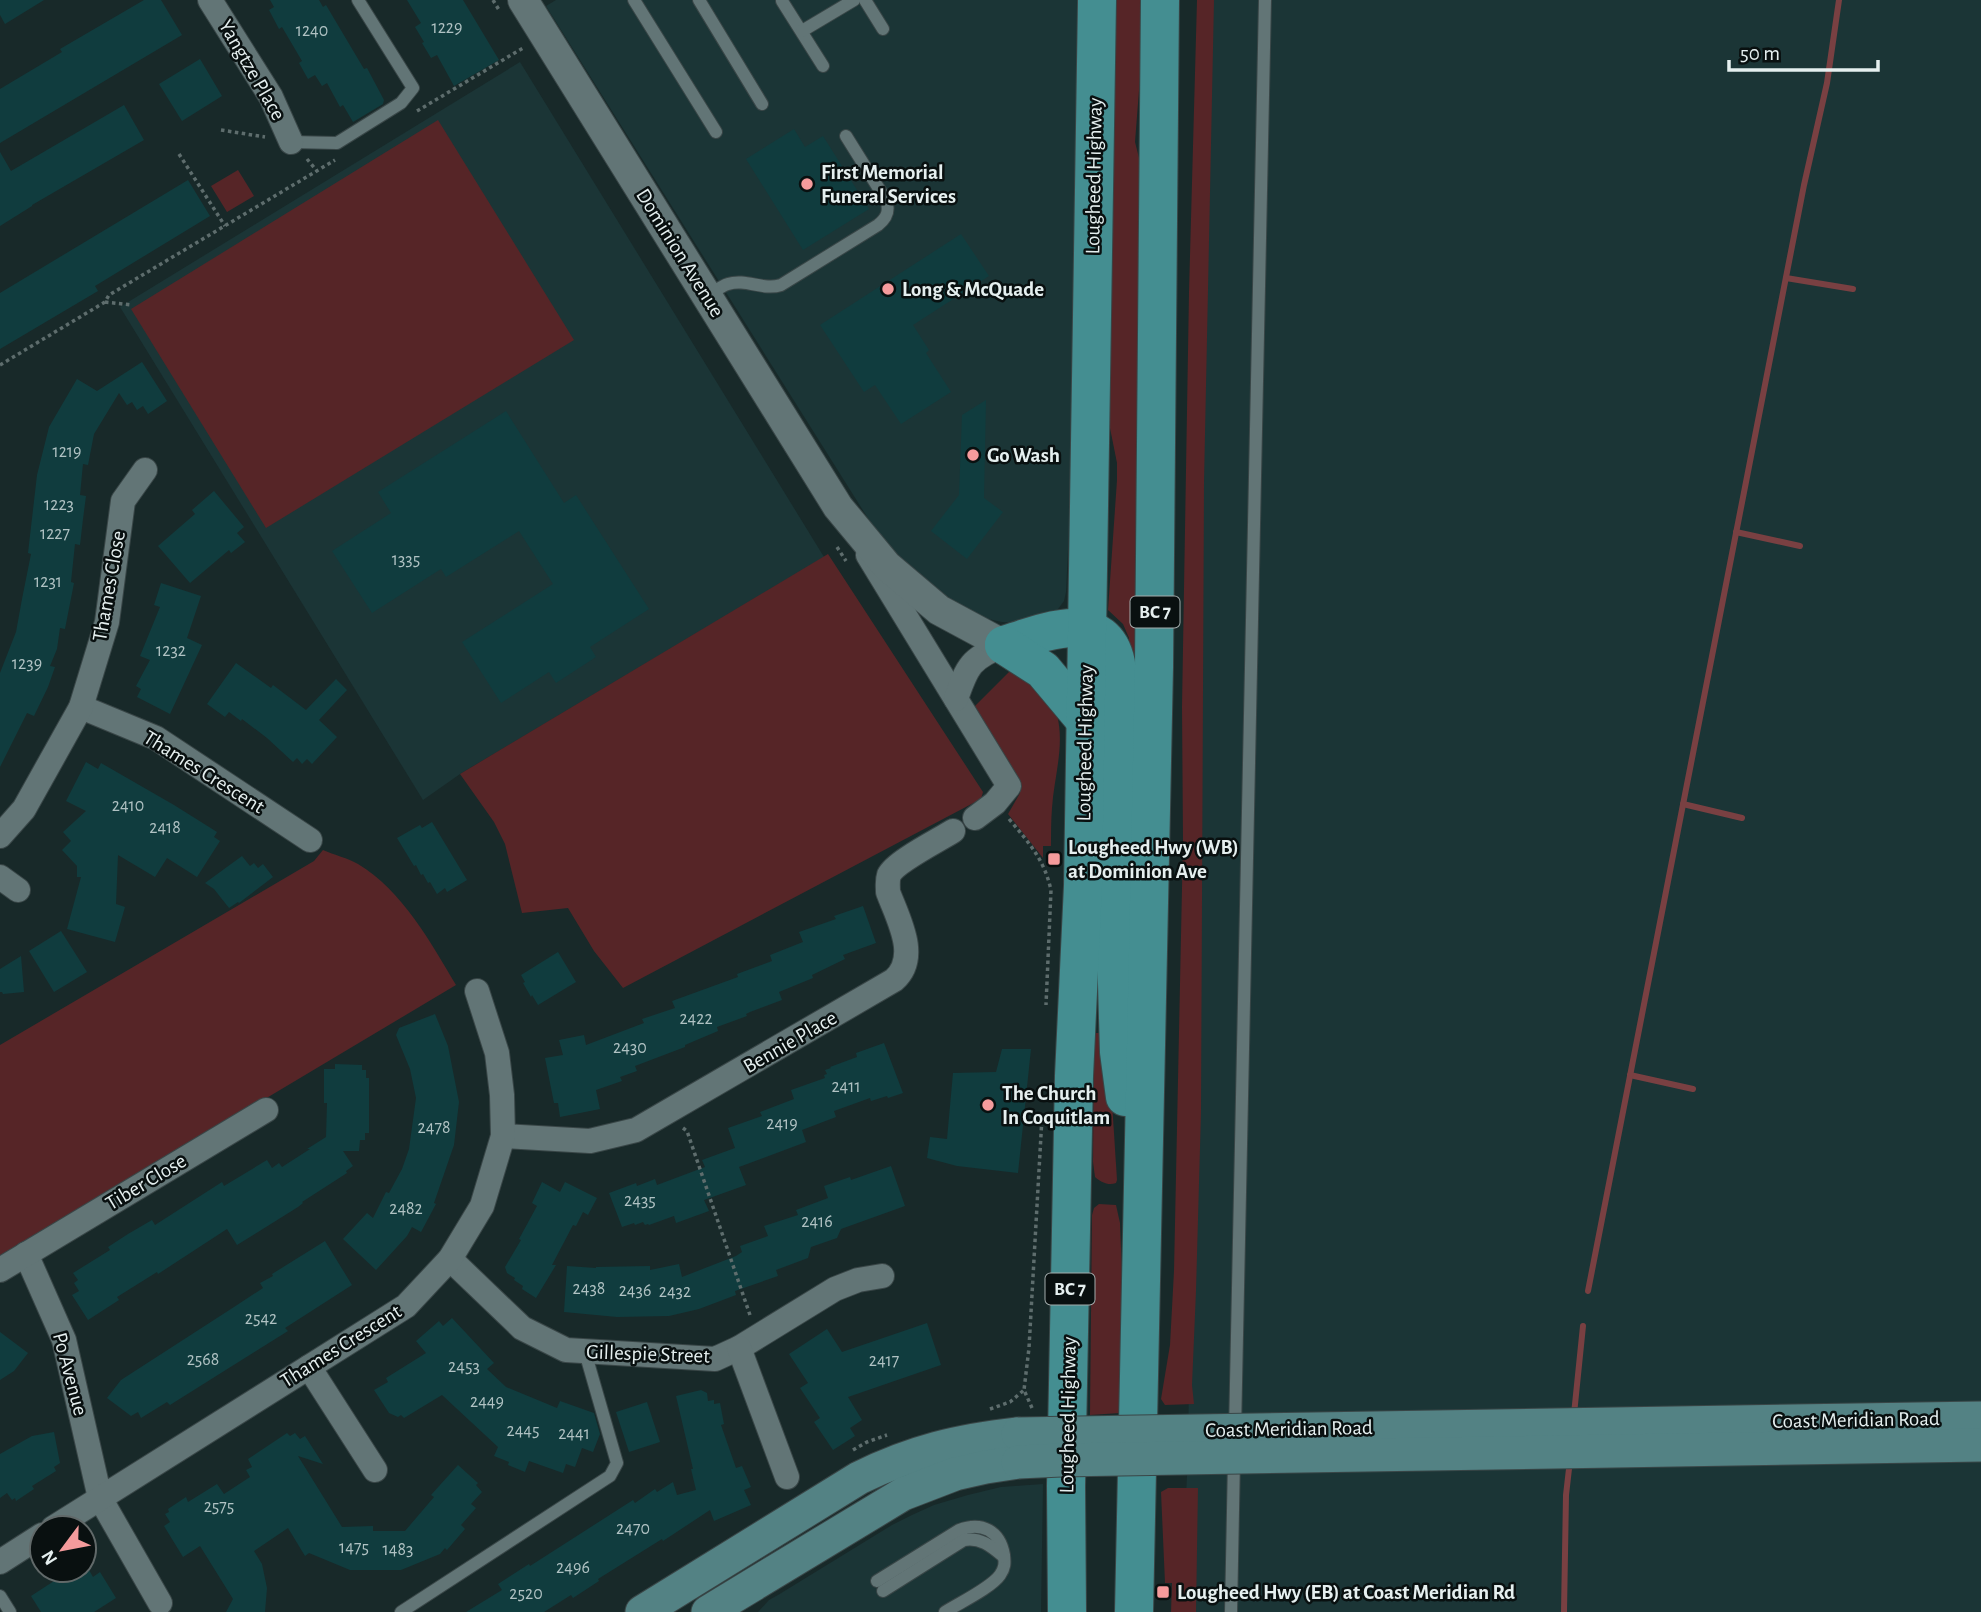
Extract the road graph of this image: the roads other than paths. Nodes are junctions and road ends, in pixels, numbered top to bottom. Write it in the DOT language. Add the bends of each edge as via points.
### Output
graph roads {
  1 [pos="210,0"];
  2 [pos="358,0"];
  3 [pos="523,0"];
  4 [pos="634,0"];
  5 [pos="699,0"];
  6 [pos="853,0"];
  7 [pos="865,0"];
  8 [pos="1097,0"];
  9 [pos="1160,0"];
  10 [pos="1265,0"];
  11 [pos="782,1"];
  12 [pos="883,29"];
  13 [pos="802,31"];
  14 [pos="823,66"];
  15 [pos="762,104"];
  16 [pos="716,132"];
  17 [pos="846,136"];
  18 [pos="292,142"];
  19 [pos="707,296"];
  20 [pos="145,470"];
  21 [pos="838,507"];
  22 [pos="1086,628"];
  23 [pos="1004,645"];
  24 [pos="956,699"];
  25 [pos="81,707"];
  26 [pos="1084,719"];
  27 [pos="975,818"];
  28 [pos="953,831"];
  29 [pos="0,836"];
  30 [pos="310,839"];
  31 [pos="477,991"];
  32 [pos="266,1110"];
  33 [pos="503,1136"];
  34 [pos="1143,1223"];
  35 [pos="26,1254"];
  36 [pos="450,1259"];
  37 [pos="0,1270"];
  38 [pos="882,1276"];
  39 [pos="748,1342"];
  40 [pos="585,1352"];
  41 [pos="309,1367"];
  42 [pos="1981,1418"];
  43 [pos="1023,1437"];
  44 [pos="1981,1445"];
  45 [pos="375,1470"];
  46 [pos="787,1477"];
  47 [pos="100,1498"];
  48 [pos="75,1514"];
  49 [pos="28,1544"];
  50 [pos="0,1562"];
  51 [pos="1066,1566"];
  52 [pos="880,1586"];
  53 [pos="0,1596"];
  54 [pos="738,1602"];
  55 [pos="160,1603"];
  56 [pos="10,1612"];
  57 [pos="401,1612"];
  58 [pos="642,1612"];
  59 [pos="708,1612"];
  60 [pos="945,1612"];
  61 [pos="1067,1612"];
  62 [pos="1083,1612"];
  63 [pos="1134,1612"];
  64 [pos="1231,1612"];
  1 -- 18 [label="street, Yangtze Place" via="271,97"];
  2 -- 18 [label="lane" via="413,88 401,103 337,143"];
  3 -- 19 [label="street, Dominion Avenue"];
  4 -- 16 [label="lane"];
  5 -- 15 [label="lane"];
  6 -- 13 [label="lane"];
  7 -- 12 [label="lane"];
  8 -- 22 [label="main road, Lougheed Highway / BC 7"];
  9 -- 34 [label="main road, BC 7"];
  10 -- 64 [label="lane"];
  11 -- 13 [label="lane"];
  13 -- 14 [label="lane"];
  17 -- 19 [label="lane" via="887,200 882,222 781,285 734,283"];
  19 -- 21 [label="street, Dominion Avenue"];
  20 -- 25 [label="street, Thames Close" via="123,501 107,622"];
  21 -- 23 [label="street, Dominion Avenue" via="887,566 939,610"];
  21 -- 24 [label="street, Dominion Avenue"];
  22 -- 23 [label="main road" via="1049,631"];
  22 -- 26 [label="main road, Lougheed Highway / BC 7"];
  22 -- 34 [label="main road" via="1105,638 1116,663 1119,1052"];
  23 -- 24 [label="street" via="972,662"];
  23 -- 26 [label="main road" via="1042,670"];
  24 -- 27 [label="street, Dominion Avenue" via="1002,794"];
  25 -- 29 [label="street" via="24,809"];
  25 -- 30 [label="street, Thames Crescent" via="156,738"];
  26 -- 51 [label="main road, Lougheed Highway / BC 7"];
  28 -- 33 [label="street, Bennie Place" via="890,873 888,892 906,948 906,963 901,975 886,986 636,1130 590,1141"];
  31 -- 33 [label="street, Thames Crescent" via="497,1053"];
  32 -- 35 [label="street, Tiber Close"];
  33 -- 36 [label="street, Thames Crescent" via="482,1206"];
  34 -- 63 [label="main road, BC 7"];
  35 -- 37 [label="street, Tiber Close"];
  35 -- 47 [label="street, Po Avenue" via="64,1340"];
  36 -- 40 [label="street, Gillespie Street" via="522,1328 566,1350"];
  36 -- 41 [label="street, Thames Crescent" via="406,1306"];
  38 -- 39 [label="street" via="835,1289"];
  39 -- 40 [label="street, Gillespie Street" via="715,1359"];
  39 -- 46 [label="street, Gillespie Street"];
  40 -- 57 [label="lane" via="617,1463 610,1476"];
  41 -- 45 [label="street"];
  41 -- 47 [label="street, Thames Crescent"];
  42 -- 43 [label="main road, Coast Meridian Road, bridge"];
  43 -- 44 [label="main road, Coast Meridian Road, bridge"];
  43 -- 54 [label="main road, Coast Meridian Road" via="964,1472 903,1494"];
  43 -- 58 [label="main road, Coast Meridian Road" via="975,1439 932,1448 878,1468"];
  47 -- 48 [label="street, Thames Crescent"];
  47 -- 55 [label="street, Po Avenue"];
  49 -- 50 [label="street"];
  51 -- 61 [label="main road, Lougheed Highway / BC 7"];
  51 -- 62 [label="main road"];
  52 -- 60 [label="lane" via="964,1540 990,1545 1004,1557 1003,1570 994,1582"];
  53 -- 56 [label="lane"];
  54 -- 59 [label="main road, Coast Meridian Road"];
}
